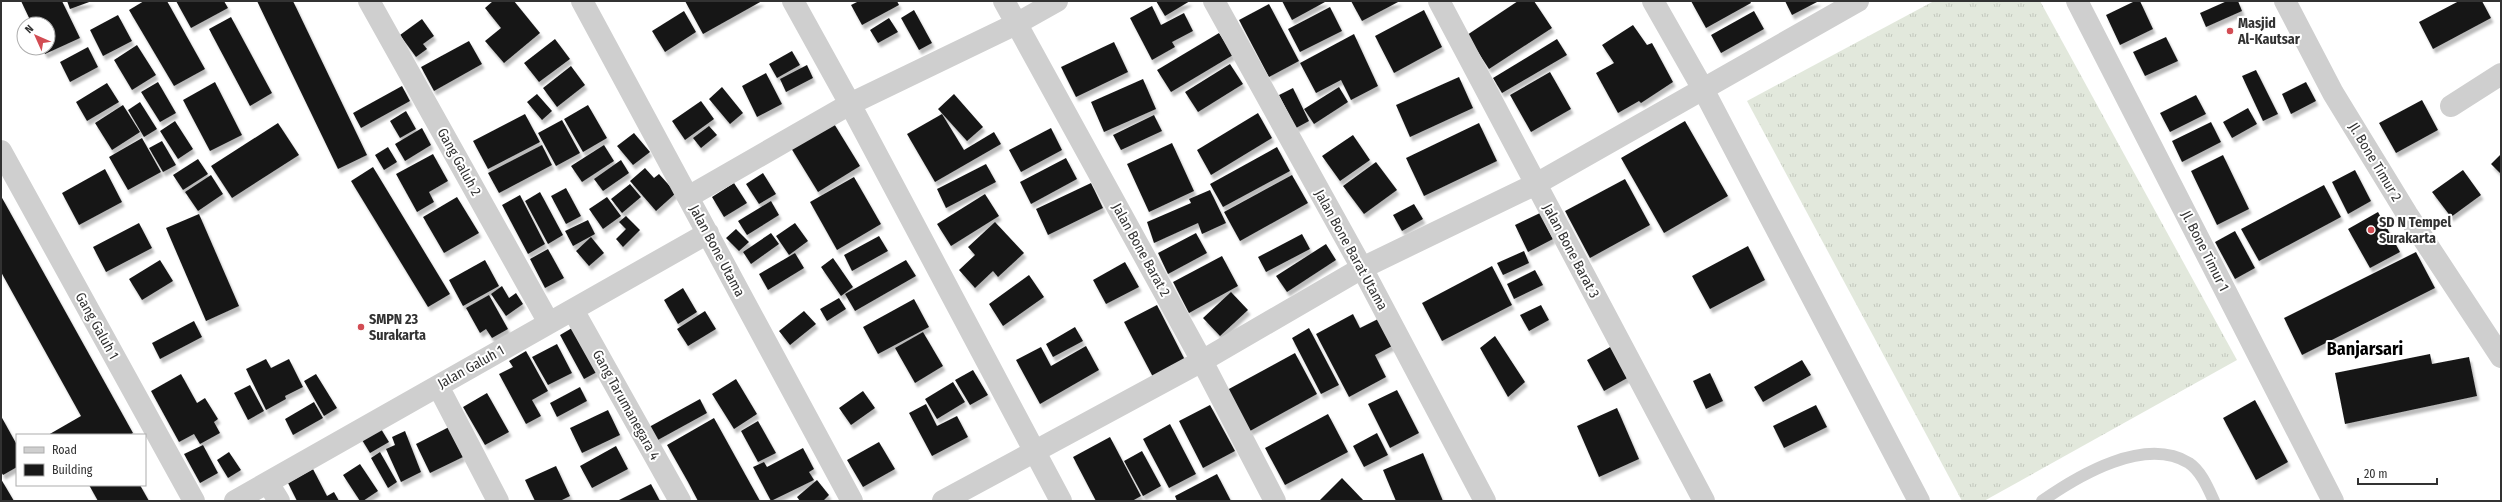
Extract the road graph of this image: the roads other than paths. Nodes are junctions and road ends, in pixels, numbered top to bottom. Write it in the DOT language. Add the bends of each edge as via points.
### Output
graph roads {
  1 [pos="369,1"];
  2 [pos="582,1"];
  3 [pos="793,1"];
  4 [pos="1004,1"];
  5 [pos="1057,1"];
  6 [pos="1214,1"];
  7 [pos="1438,1"];
  8 [pos="1654,1"];
  9 [pos="1858,1"];
  10 [pos="2077,1"];
  11 [pos="2292,4"];
  12 [pos="1016,24"];
  13 [pos="2501,74"];
  14 [pos="1703,89"];
  15 [pos="850,104"];
  16 [pos="2451,106"];
  17 [pos="1,151"];
  18 [pos="1536,184"];
  19 [pos="688,197"];
  20 [pos="708,233"];
  21 [pos="1362,268"];
  22 [pos="573,310"];
  23 [pos="548,324"];
  24 [pos="2501,357"];
  25 [pos="1202,361"];
  26 [pos="438,386"];
  27 [pos="1035,452"];
  28 [pos="273,492"];
  29 [pos="194,501"];
  30 [pos="235,501"];
  31 [pos="498,501"];
  32 [pos="680,501"];
  33 [pos="852,501"];
  34 [pos="943,501"];
  35 [pos="1061,501"];
  36 [pos="1276,501"];
  37 [pos="1485,501"];
  38 [pos="1704,501"];
  39 [pos="1919,501"];
  40 [pos="2042,501"];
  41 [pos="2214,501"];
  42 [pos="2333,501"];
  1 -- 23 [label="street, Gang Galuh 2"];
  2 -- 19 [label="street, Jalan Bone Utama"];
  3 -- 15 [label="street"];
  4 -- 12 [label="street, Jalan Bone Barat 2"];
  5 -- 12 [label="street"];
  6 -- 21 [label="street, Jalan Bone Barat Utama"];
  7 -- 18 [label="street, Jalan Bone Barat 3"];
  8 -- 14 [label="street"];
  9 -- 14 [label="street"];
  10 -- 42 [label="street, Jl. Bone Timur 1"];
  11 -- 24 [label="street, Jl. Bone Timur 2" via="2333,93 2406,214"];
  12 -- 15 [label="street"];
  12 -- 25 [label="street, Jalan Bone Barat 2"];
  13 -- 16 [label="street"];
  14 -- 18 [label="street"];
  14 -- 39 [label="street"];
  15 -- 19 [label="street"];
  15 -- 27 [label="street"];
  17 -- 29 [label="street, Gang Galuh 1"];
  18 -- 21 [label="street"];
  18 -- 38 [label="street, Jalan Bone Barat 3"];
  19 -- 20 [label="street, Jalan Bone Utama"];
  20 -- 22 [label="street, Jalan Galuh 1"];
  20 -- 33 [label="street, Jalan Bone Utama"];
  21 -- 25 [label="street"];
  21 -- 37 [label="street, Jalan Bone Barat Utama"];
  22 -- 23 [label="street, Jalan Galuh 1"];
  22 -- 32 [label="street, Gang Tarumanegara 4"];
  23 -- 26 [label="street, Jalan Galuh 1"];
  25 -- 27 [label="street"];
  25 -- 36 [label="street, Jalan Bone Barat 2"];
  26 -- 28 [label="street, Jalan Galuh 1"];
  26 -- 31 [label="street"];
  27 -- 34 [label="street"];
  27 -- 35 [label="street"];
  28 -- 30 [label="street, Jalan Galuh 1"];
  40 -- 41 [label="lane" via="2088,472 2144,454 2167,455 2189,464 2205,481"];
}
